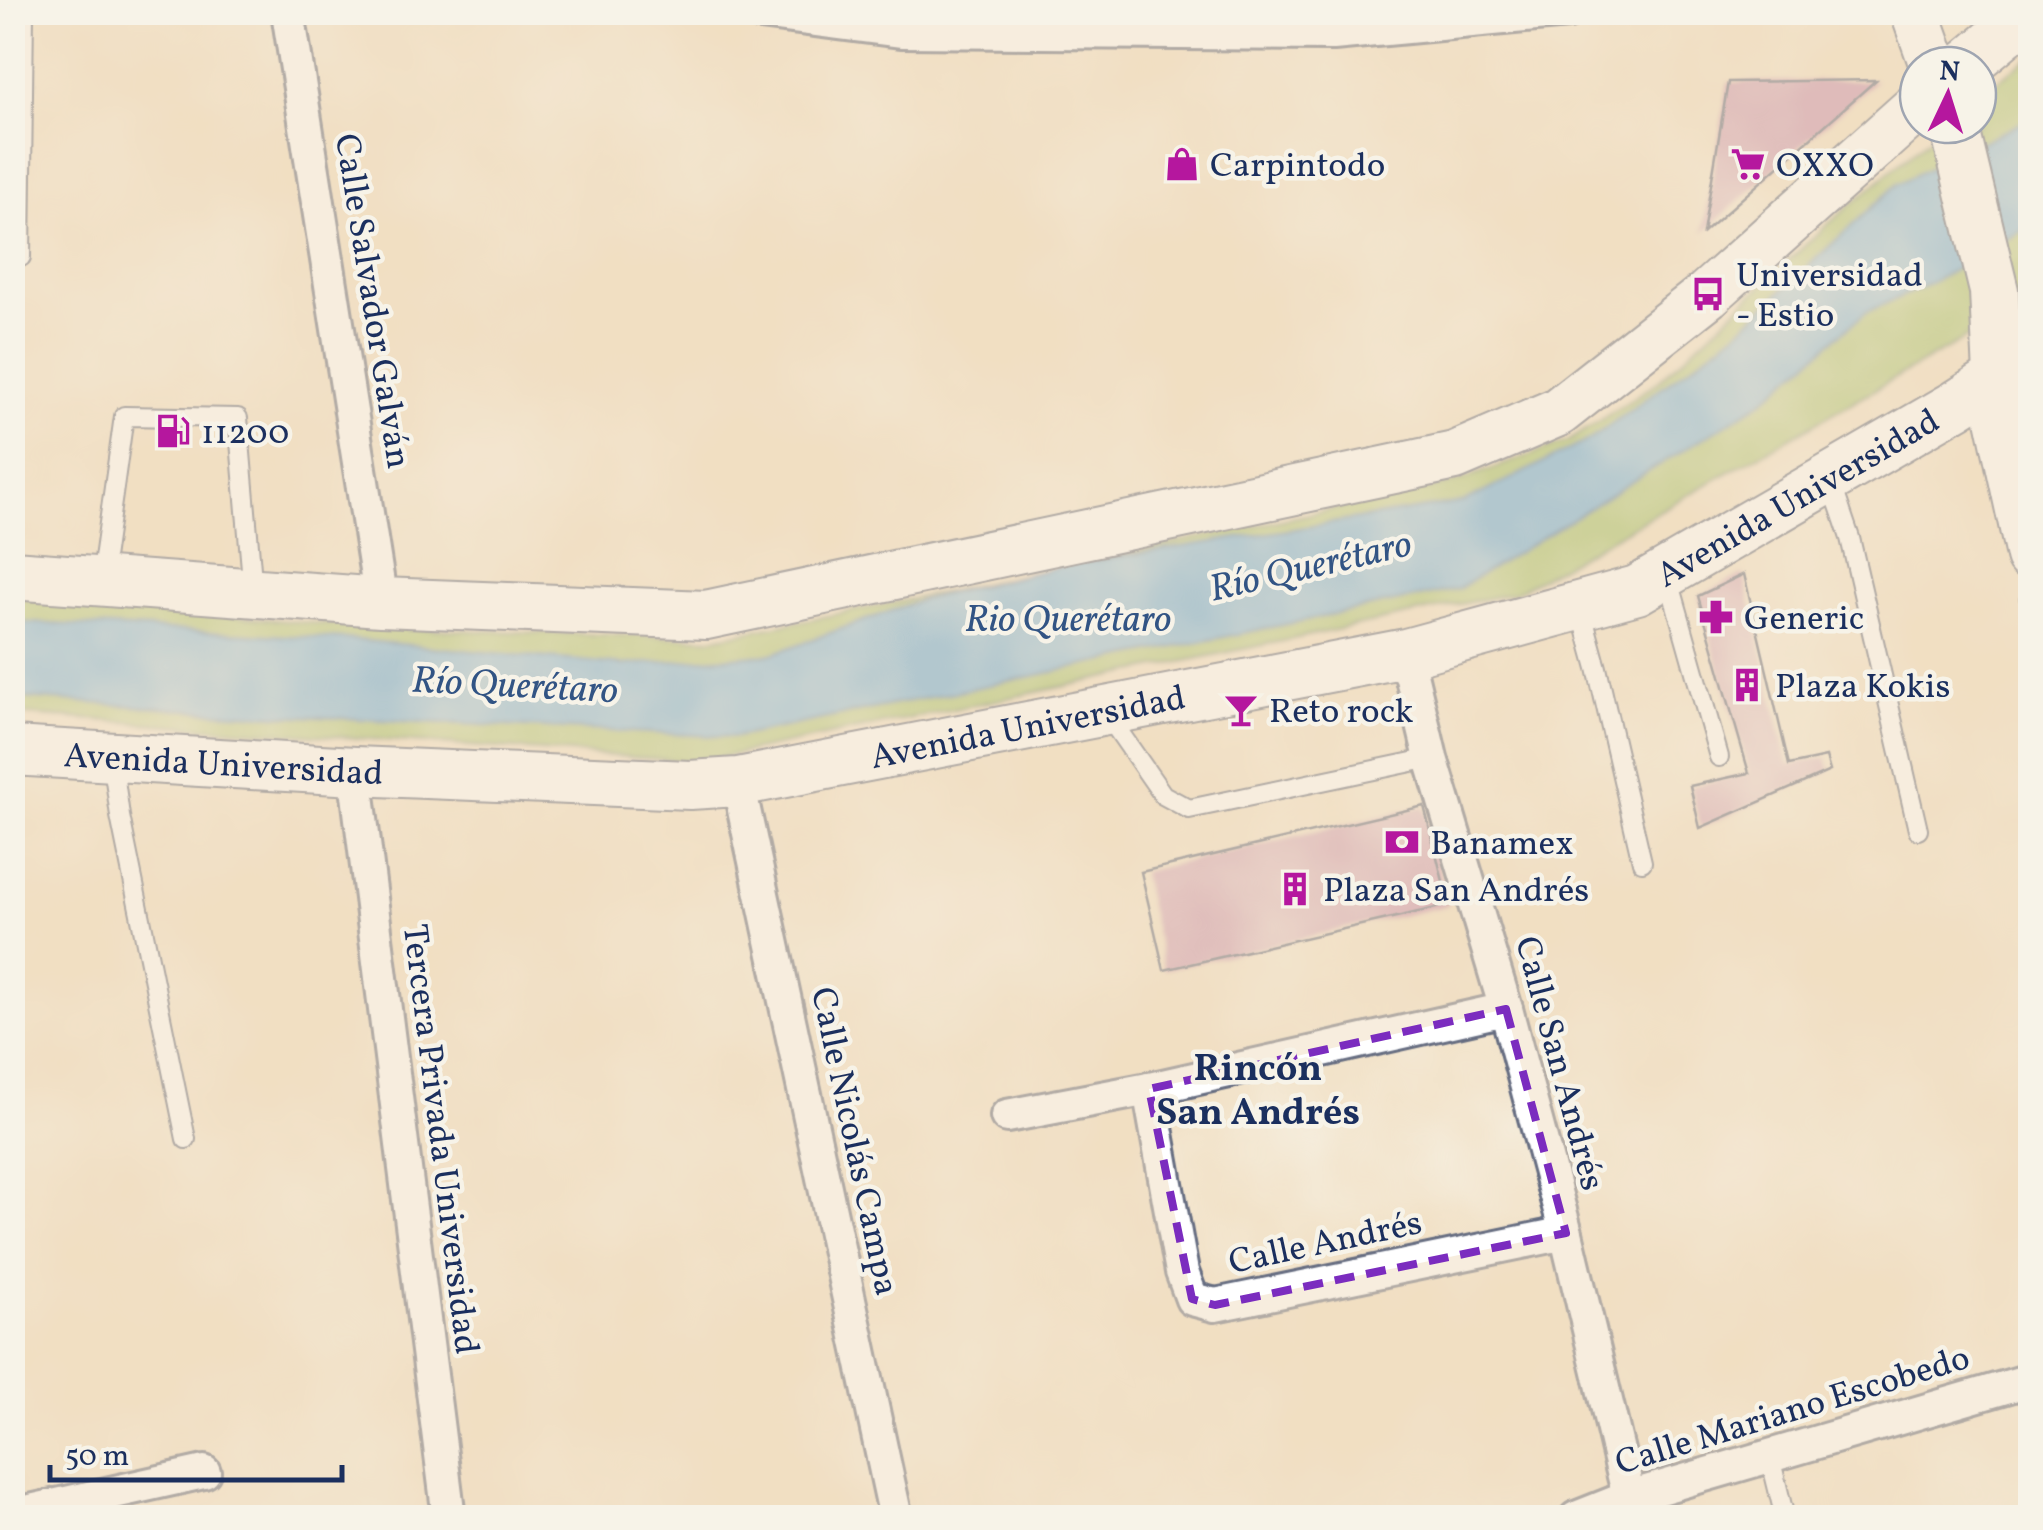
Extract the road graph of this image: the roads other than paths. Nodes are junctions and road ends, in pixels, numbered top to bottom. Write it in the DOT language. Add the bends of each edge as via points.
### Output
graph roads {
  1 [pos="24,12"];
  2 [pos="288,12"];
  3 [pos="753,12"];
  4 [pos="1568,12"];
  5 [pos="1915,12"];
  6 [pos="2030,12"];
  7 [pos="1927,45"];
  8 [pos="1990,45"];
  9 [pos="1910,145"];
  10 [pos="1950,145"];
  11 [pos="22,257"];
  12 [pos="2015,368"];
  13 [pos="1830,478"];
  14 [pos="2030,556"];
  15 [pos="1667,572"];
  16 [pos="12,575"];
  17 [pos="100,581"];
  18 [pos="253,592"];
  19 [pos="382,602"];
  20 [pos="1580,606"];
  21 [pos="1406,653"];
  22 [pos="1105,712"];
  23 [pos="12,751"];
  24 [pos="112,757"];
  25 [pos="1719,757"];
  26 [pos="1431,758"];
  27 [pos="355,771"];
  28 [pos="738,782"];
  29 [pos="1918,830"];
  30 [pos="1642,862"];
  31 [pos="1506,1009"];
  32 [pos="1150,1089"];
  33 [pos="1007,1116"];
  34 [pos="186,1139"];
  35 [pos="1566,1233"];
  36 [pos="2030,1380"];
  37 [pos="1770,1456"];
  38 [pos="204,1472"];
  39 [pos="1629,1498"];
  40 [pos="12,1515"];
  41 [pos="449,1518"];
  42 [pos="896,1518"];
  43 [pos="1576,1518"];
  44 [pos="1785,1518"];
  1 -- 11 [label="lane"];
  2 -- 19 [label="street, Calle Salvador Galván"];
  3 -- 4 [label="street" via="900,31 1333,34"];
  5 -- 7 [label="main road"];
  6 -- 8 [label="main road"];
  9 -- 19 [label="main road" via="1558,412 1455,456 706,615"];
  10 -- 12 [label="main road"];
  12 -- 13 [label="main road, Avenida Universidad"];
  12 -- 14 [label="main road" via="2000,418"];
  13 -- 15 [label="main road, Avenida Universidad"];
  13 -- 29 [label="lane"];
  15 -- 20 [label="main road, Avenida Universidad" via="1636,590"];
  15 -- 25 [label="lane"];
  16 -- 17 [label="main road"];
  17 -- 18 [label="main road"];
  17 -- 18 [label="lane" via="124,416 238,418"];
  18 -- 19 [label="main road"];
  20 -- 21 [label="main road, Avenida Universidad"];
  20 -- 30 [label="lane"];
  21 -- 22 [label="main road, Avenida Universidad"];
  21 -- 26 [label="street, Calle San Andrés"];
  22 -- 26 [label="lane" via="1163,795 1189,809"];
  22 -- 28 [label="main road, Avenida Universidad"];
  23 -- 24 [label="main road, Avenida Universidad"];
  24 -- 27 [label="main road, Avenida Universidad"];
  24 -- 34 [label="lane"];
  26 -- 31 [label="street, Calle San Andrés"];
  27 -- 28 [label="main road, Avenida Universidad"];
  27 -- 41 [label="street, Tercera Privada Universidad"];
  28 -- 42 [label="street, Calle Nicolás Campa"];
  31 -- 32 [label="street"];
  31 -- 35 [label="street, Calle San Andrés"];
  32 -- 33 [label="street"];
  32 -- 35 [label="street, Calle Andrés" via="1192,1299 1215,1304"];
  35 -- 39 [label="street, Calle San Andrés"];
  36 -- 37 [label="street, Calle Mariano Escobedo"];
  37 -- 39 [label="street, Calle Mariano Escobedo"];
  37 -- 44 [label="lane"];
  38 -- 40 [label="street"];
  39 -- 43 [label="street, Calle Mariano Escobedo"];
}
